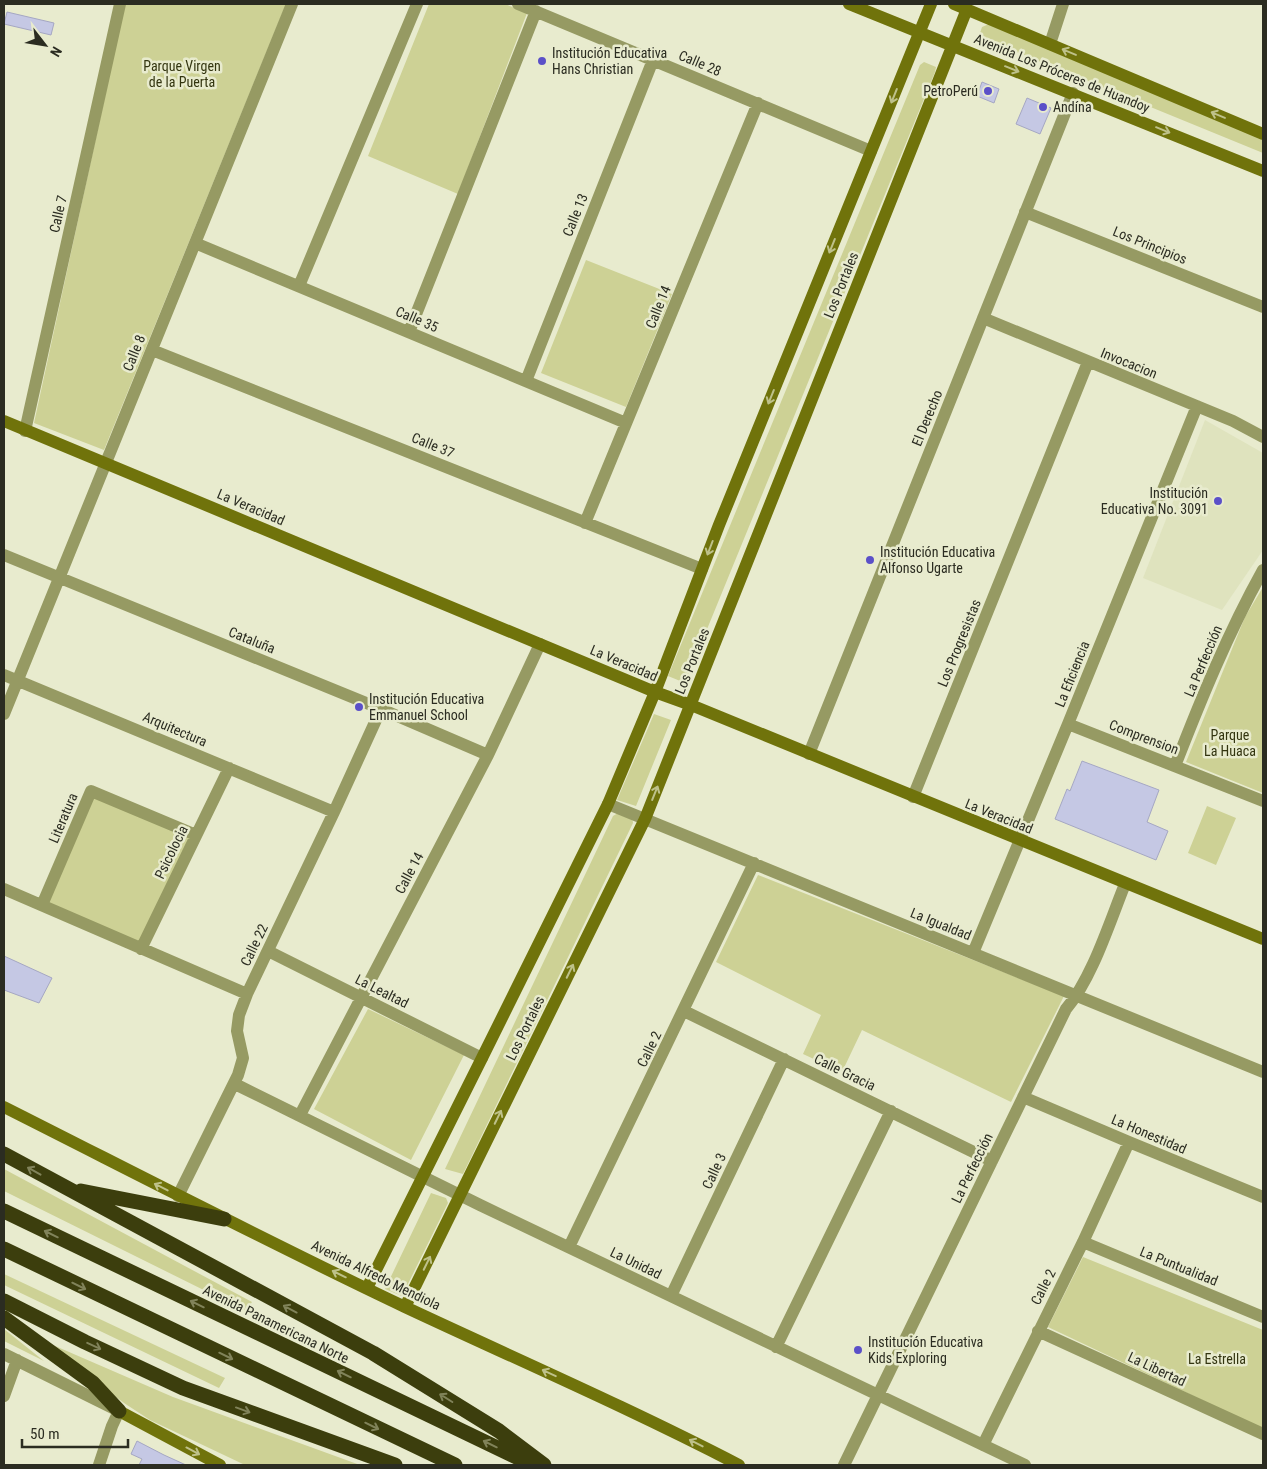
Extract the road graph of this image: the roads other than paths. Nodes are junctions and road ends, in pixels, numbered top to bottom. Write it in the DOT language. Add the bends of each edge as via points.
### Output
graph roads {
  1 [pos="120,4"];
  2 [pos="292,4"];
  3 [pos="418,4"];
  4 [pos="518,4"];
  5 [pos="849,4"];
  6 [pos="931,4"];
  7 [pos="954,4"];
  8 [pos="1064,4"];
  9 [pos="967,9"];
  10 [pos="536,11"];
  11 [pos="920,32"];
  12 [pos="1050,44"];
  13 [pos="953,46"];
  14 [pos="653,60"];
  15 [pos="1073,93"];
  16 [pos="758,104"];
  17 [pos="1263,134"];
  18 [pos="871,151"];
  19 [pos="1263,171"];
  20 [pos="1025,212"];
  21 [pos="195,243"];
  22 [pos="299,286"];
  23 [pos="1263,308"];
  24 [pos="983,318"];
  25 [pos="408,332"];
  26 [pos="152,350"];
  27 [pos="1088,362"];
  28 [pos="526,381"];
  29 [pos="1197,406"];
  30 [pos="4,421"];
  31 [pos="626,423"];
  32 [pos="25,431"];
  33 [pos="1263,437"];
  34 [pos="106,463"];
  35 [pos="586,522"];
  36 [pos="4,555"];
  37 [pos="702,569"];
  38 [pos="1263,570"];
  39 [pos="59,578"];
  40 [pos="540,644"];
  41 [pos="4,675"];
  42 [pos="18,680"];
  43 [pos="655,692"];
  44 [pos="691,705"];
  45 [pos="381,709"];
  46 [pos="4,714"];
  47 [pos="1068,724"];
  48 [pos="809,754"];
  49 [pos="488,755"];
  50 [pos="1175,766"];
  51 [pos="229,768"];
  52 [pos="913,796"];
  53 [pos="1263,801"];
  54 [pos="608,804"];
  55 [pos="334,812"];
  56 [pos="645,819"];
  57 [pos="196,835"];
  58 [pos="1020,841"];
  59 [pos="754,864"];
  60 [pos="1125,884"];
  61 [pos="4,889"];
  62 [pos="42,905"];
  63 [pos="1263,939"];
  64 [pos="141,949"];
  65 [pos="268,951"];
  66 [pos="973,953"];
  67 [pos="248,994"];
  68 [pos="1077,996"];
  69 [pos="361,997"];
  70 [pos="684,1010"];
  71 [pos="482,1058"];
  72 [pos="784,1059"];
  73 [pos="1263,1072"];
  74 [pos="235,1084"];
  75 [pos="1023,1097"];
  76 [pos="4,1107"];
  77 [pos="891,1111"];
  78 [pos="300,1115"];
  79 [pos="1129,1142"];
  80 [pos="4,1154"];
  81 [pos="992,1161"];
  82 [pos="424,1176"];
  83 [pos="65,1188"];
  84 [pos="460,1195"];
  85 [pos="178,1196"];
  86 [pos="1263,1197"];
  87 [pos="4,1211"];
  88 [pos="224,1218"];
  89 [pos="1083,1242"];
  90 [pos="569,1247"];
  91 [pos="4,1249"];
  92 [pos="367,1288"];
  93 [pos="671,1296"];
  94 [pos="4,1301"];
  95 [pos="405,1307"];
  96 [pos="1263,1317"];
  97 [pos="4,1318"];
  98 [pos="1038,1331"];
  99 [pos="776,1346"];
  100 [pos="4,1354"];
  101 [pos="16,1360"];
  102 [pos="879,1395"];
  103 [pos="4,1396"];
  104 [pos="119,1411"];
  105 [pos="1263,1434"];
  106 [pos="983,1445"];
  107 [pos="99,1465"];
  108 [pos="220,1465"];
  109 [pos="395,1465"];
  110 [pos="455,1465"];
  111 [pos="534,1465"];
  112 [pos="544,1465"];
  113 [pos="739,1465"];
  114 [pos="844,1465"];
  115 [pos="1025,1465"];
  1 -- 32 [label="street, Calle 7"];
  2 -- 21 [label="street, Calle 8"];
  3 -- 22 [label="street"];
  4 -- 10 [label="street, Calle 28"];
  5 -- 11 [label="street, Avenida Los Próceres de Huandoy"];
  6 -- 11 [label="street, Los Portales"];
  7 -- 9 [label="street, Avenida Los Próceres de Huandoy"];
  8 -- 12 [label="street"];
  9 -- 12 [label="street, Avenida Los Próceres de Huandoy"];
  9 -- 13 [label="street, Los Portales"];
  10 -- 14 [label="street, Calle 28"];
  10 -- 25 [label="street"];
  11 -- 13 [label="street, Avenida Los Próceres de Huandoy"];
  11 -- 18 [label="street, Los Portales, one-way"];
  17 -- 12 [label="street, Avenida Los Próceres de Huandoy, one-way"];
  13 -- 15 [label="street, Avenida Los Próceres de Huandoy, one-way"];
  13 -- 44 [label="street, Los Portales"];
  14 -- 16 [label="street, Calle 28"];
  14 -- 28 [label="street, Calle 13"];
  15 -- 19 [label="street, Avenida Los Próceres de Huandoy, one-way"];
  15 -- 20 [label="street, El Derecho"];
  16 -- 18 [label="street, Calle 28"];
  16 -- 31 [label="street, Calle 14"];
  18 -- 37 [label="street, Los Portales, one-way"];
  20 -- 23 [label="street, Los Principios"];
  20 -- 24 [label="street, El Derecho"];
  21 -- 22 [label="street, Calle 35"];
  21 -- 26 [label="street, Calle 8"];
  22 -- 25 [label="street, Calle 35"];
  24 -- 27 [label="street, Invocacion"];
  24 -- 48 [label="street, El Derecho"];
  25 -- 28 [label="street, Calle 35"];
  26 -- 34 [label="street, Calle 8"];
  26 -- 35 [label="street, Calle 37"];
  27 -- 29 [label="street, Invocacion"];
  27 -- 52 [label="street, Los Progresistas"];
  28 -- 31 [label="street, Calle 35"];
  29 -- 33 [label="street, Invocacion"];
  29 -- 47 [label="street, La Eficiencia"];
  30 -- 32 [label="street, La Veracidad"];
  31 -- 35 [label="street, Calle 14"];
  32 -- 34 [label="street, La Veracidad"];
  34 -- 39 [label="street, Calle 8"];
  34 -- 40 [label="street, La Veracidad"];
  35 -- 37 [label="street, Calle 37"];
  36 -- 39 [label="street, Cataluña"];
  37 -- 43 [label="street, Los Portales"];
  38 -- 50 [label="street, La Perfección" via="1225,645"];
  39 -- 42 [label="street, Calle 8"];
  39 -- 45 [label="street, Cataluña"];
  40 -- 43 [label="street, La Veracidad"];
  40 -- 49 [label="street, Calle 14"];
  41 -- 42 [label="street, Arquitectura"];
  42 -- 46 [label="street, Calle 8"];
  42 -- 51 [label="street, Arquitectura"];
  43 -- 44 [label="street, La Veracidad"];
  43 -- 54 [label="street, Los Portales"];
  44 -- 48 [label="street, La Veracidad"];
  56 -- 44 [label="street, Los Portales, one-way"];
  45 -- 49 [label="street, Cataluña"];
  45 -- 55 [label="street, Calle 22"];
  47 -- 50 [label="street, Comprension"];
  47 -- 58 [label="street, La Eficiencia"];
  48 -- 52 [label="street, La Veracidad"];
  49 -- 69 [label="street, Calle 14"];
  50 -- 53 [label="street, Comprension"];
  51 -- 55 [label="street, Arquitectura"];
  51 -- 57 [label="street, Psicolocia"];
  52 -- 58 [label="street, La Veracidad"];
  54 -- 56 [label="street, La Igualdad"];
  54 -- 71 [label="street, Los Portales"];
  55 -- 65 [label="street, Calle 22"];
  56 -- 59 [label="street, La Igualdad"];
  84 -- 56 [label="street, Los Portales, one-way"];
  57 -- 62 [label="street, Literatura" via="91,791"];
  57 -- 64 [label="street, Psicolocia"];
  58 -- 60 [label="street, La Veracidad"];
  58 -- 66 [label="street, La Eficiencia"];
  59 -- 66 [label="street, La Igualdad"];
  59 -- 70 [label="street, Calle 2"];
  60 -- 63 [label="street, La Veracidad"];
  60 -- 68 [label="street, La Perfección"];
  61 -- 62 [label="street"];
  62 -- 64 [label="street"];
  64 -- 67 [label="street"];
  65 -- 67 [label="street, Calle 22"];
  65 -- 69 [label="street, La Lealtad"];
  66 -- 68 [label="street, La Igualdad"];
  67 -- 74 [label="street, Calle 22" via="239,1015 237,1030 243,1058"];
  68 -- 73 [label="street, La Igualdad"];
  68 -- 75 [label="street, La Perfección" via="1066,1008"];
  69 -- 71 [label="street, La Lealtad"];
  69 -- 78 [label="street, Calle 14"];
  70 -- 72 [label="street, Calle Gracia"];
  70 -- 90 [label="street, Calle 2"];
  71 -- 82 [label="street, Los Portales"];
  72 -- 77 [label="street, Calle Gracia"];
  72 -- 93 [label="street, Calle 3"];
  74 -- 78 [label="street, La Unidad"];
  74 -- 85 [label="street, Calle 22"];
  75 -- 79 [label="street, La Honestidad"];
  75 -- 81 [label="street, La Perfección"];
  85 -- 76 [label="street, Avenida Alfredo Mendiola, one-way"];
  77 -- 81 [label="street, Calle Gracia"];
  77 -- 99 [label="street"];
  78 -- 82 [label="street, La Unidad"];
  79 -- 86 [label="street, La Honestidad"];
  79 -- 89 [label="street, Calle 2"];
  83 -- 80 [label="highway, one-way"];
  81 -- 102 [label="street, La Perfección"];
  82 -- 84 [label="street, La Unidad"];
  82 -- 92 [label="street, Los Portales"];
  83 -- 88 [label="highway"];
  112 -- 83 [label="highway, one-way" via="499,1431 373,1353"];
  84 -- 90 [label="street, La Unidad"];
  95 -- 84 [label="street, Los Portales, one-way"];
  85 -- 88 [label="street, Avenida Alfredo Mendiola"];
  111 -- 87 [label="highway, Avenida Panamericana Norte, one-way"];
  92 -- 88 [label="street, Avenida Alfredo Mendiola, one-way"];
  89 -- 96 [label="street, La Puntualidad"];
  89 -- 98 [label="street, Calle 2"];
  90 -- 93 [label="street, La Unidad"];
  91 -- 110 [label="highway, one-way"];
  92 -- 95 [label="street, Avenida Alfredo Mendiola"];
  93 -- 99 [label="street, La Unidad"];
  94 -- 109 [label="highway, one-way" via="183,1388"];
  113 -- 95 [label="street, Avenida Alfredo Mendiola, one-way"];
  97 -- 104 [label="highway" via="93,1383"];
  98 -- 105 [label="street, La Libertad"];
  98 -- 106 [label="street, Calle 2"];
  99 -- 102 [label="street, La Unidad"];
  100 -- 101 [label="street"];
  101 -- 103 [label="street"];
  101 -- 104 [label="street"];
  102 -- 106 [label="street, La Unidad"];
  102 -- 114 [label="street, La Perfección"];
  104 -- 107 [label="street"];
  104 -- 108 [label="street, one-way"];
  106 -- 115 [label="street, La Unidad"];
}
